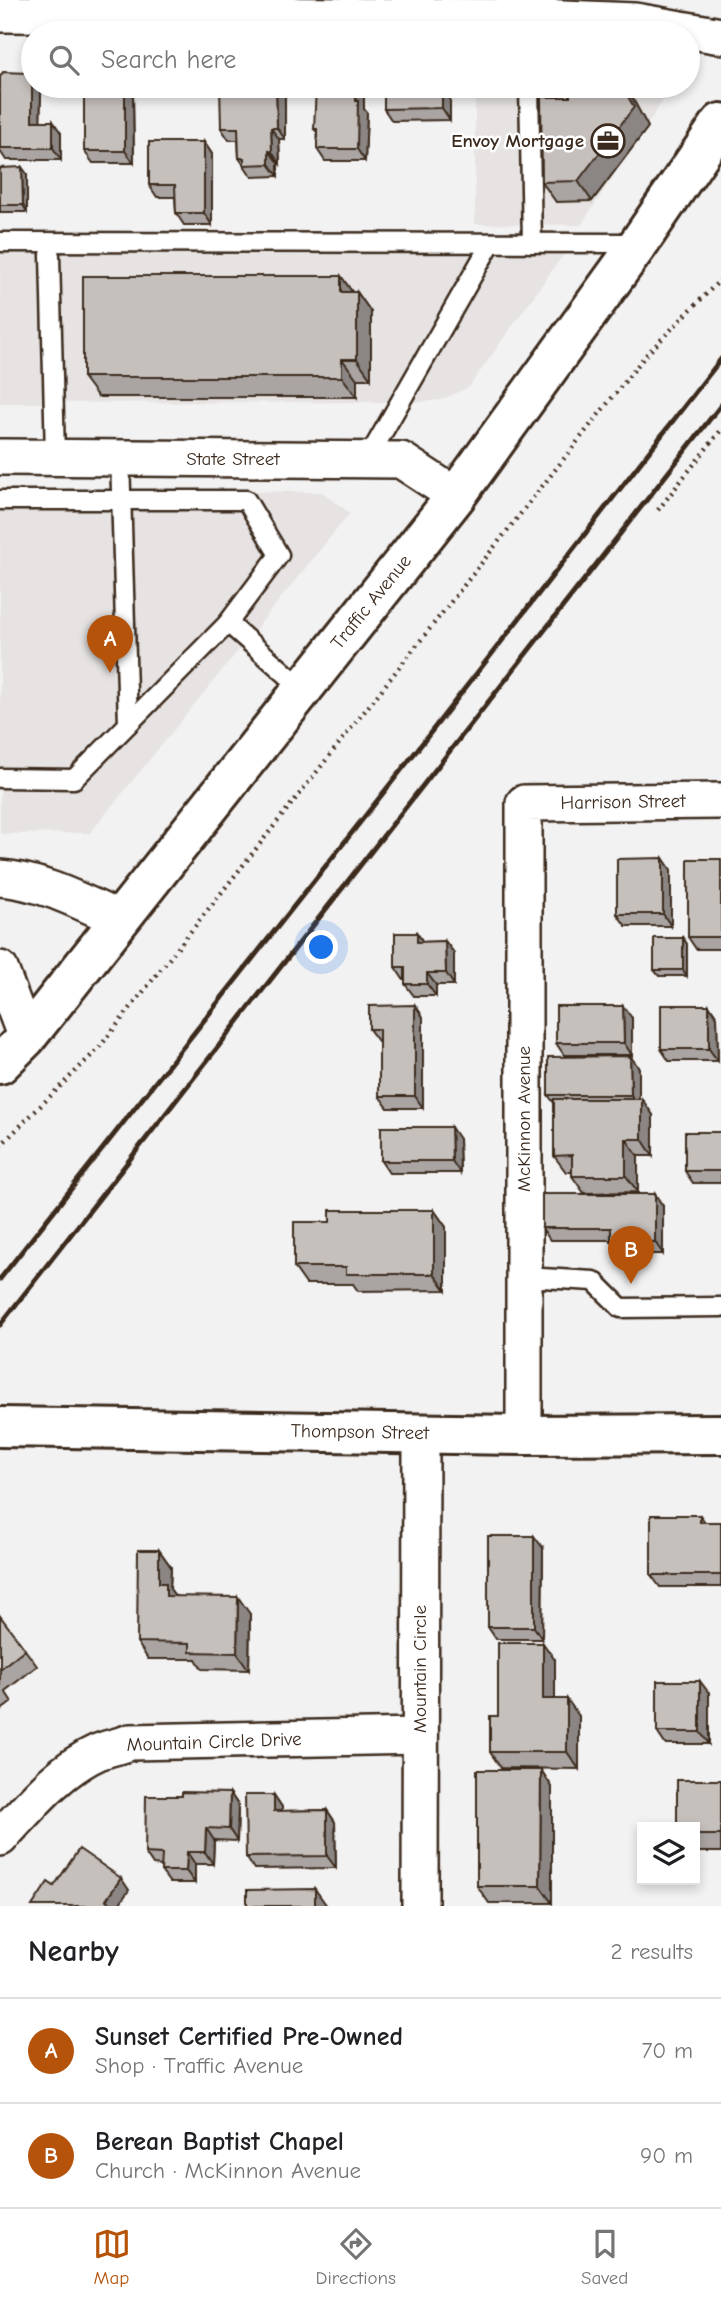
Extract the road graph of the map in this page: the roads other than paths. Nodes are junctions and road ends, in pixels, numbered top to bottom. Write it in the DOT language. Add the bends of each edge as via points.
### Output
graph roads {
  1 [pos="0,14"];
  2 [pos="335,21"];
  3 [pos="700,32"];
  4 [pos="721,36"];
  5 [pos="529,98"];
  6 [pos="721,123"];
  7 [pos="0,242"];
  8 [pos="491,243"];
  9 [pos="532,243"];
  10 [pos="639,243"];
  11 [pos="50,255"];
  12 [pos="0,457"];
  13 [pos="55,457"];
  14 [pos="120,458"];
  15 [pos="367,460"];
  16 [pos="456,496"];
  17 [pos="0,500"];
  18 [pos="121,500"];
  19 [pos="228,623"];
  20 [pos="302,688"];
  21 [pos="128,724"];
  22 [pos="0,778"];
  23 [pos="721,801"];
  24 [pos="524,803"];
  25 [pos="0,878"];
  26 [pos="119,919"];
  27 [pos="0,969"];
  28 [pos="13,1051"];
  29 [pos="524,1277"];
  30 [pos="721,1307"];
  31 [pos="0,1427"];
  32 [pos="421,1433"];
  33 [pos="721,1434"];
  34 [pos="524,1435"];
  35 [pos="420,1736"];
  36 [pos="0,1838"];
  37 [pos="420,1906"];
  1 -- 2 [label="street"];
  3 -- 4 [label="street"];
  5 -- 9 [label="lane"];
  6 -- 10 [label="main road, Traffic Avenue"];
  7 -- 8 [label="lane"];
  8 -- 9 [label="lane"];
  8 -- 15 [label="lane"];
  9 -- 10 [label="lane"];
  10 -- 16 [label="main road, Traffic Avenue"];
  11 -- 13 [label="lane"];
  12 -- 13 [label="street, State Street"];
  13 -- 14 [label="street, State Street"];
  14 -- 15 [label="street, State Street"];
  14 -- 18 [label="lane"];
  15 -- 16 [label="street, State Street" via="401,460"];
  16 -- 20 [label="main road, Traffic Avenue"];
  17 -- 18 [label="lane"];
  18 -- 19 [label="lane" via="246,500 279,555"];
  18 -- 21 [label="lane"];
  19 -- 20 [label="lane"];
  19 -- 21 [label="lane"];
  20 -- 26 [label="main road, Traffic Avenue"];
  21 -- 22 [label="lane" via="74,779"];
  23 -- 24 [label="street, Harrison Street"];
  24 -- 29 [label="street, McKinnon Avenue"];
  25 -- 26 [label="street" via="19,879 57,892"];
  26 -- 28 [label="main road, Traffic Avenue"];
  27 -- 28 [label="street"];
  29 -- 30 [label="lane" via="593,1281 621,1308"];
  29 -- 34 [label="street, McKinnon Avenue"];
  31 -- 32 [label="main road, Thompson Street"];
  32 -- 34 [label="main road, Thompson Street"];
  32 -- 35 [label="street, Mountain Circle"];
  33 -- 34 [label="main road, Thompson Street"];
  35 -- 36 [label="street, Mountain Circle Drive" via="130,1742 98,1752 71,1768"];
  35 -- 37 [label="street, Mountain Circle"];
}
